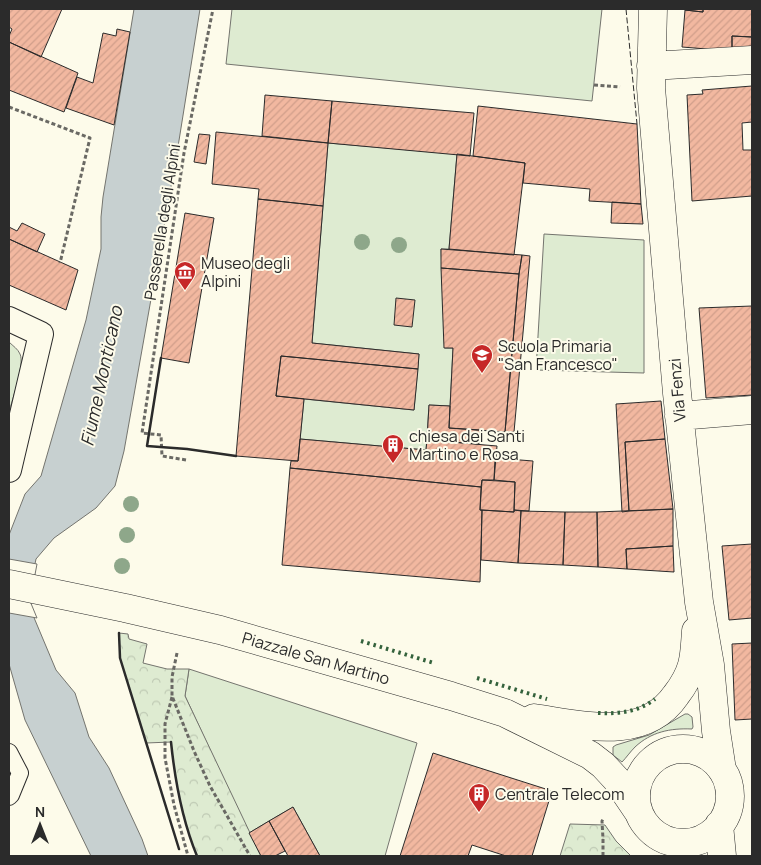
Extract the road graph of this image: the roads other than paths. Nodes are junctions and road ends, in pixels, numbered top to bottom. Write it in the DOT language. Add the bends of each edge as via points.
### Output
graph roads {
  1 [pos="653,9"];
  2 [pos="752,60"];
  3 [pos="651,66"];
  4 [pos="9,319"];
  5 [pos="752,410"];
  6 [pos="679,416"];
  7 [pos="9,470"];
  8 [pos="9,584"];
  9 [pos="699,602"];
  10 [pos="505,713"];
  11 [pos="9,752"];
  12 [pos="724,775"];
  13 [pos="752,796"];
  14 [pos="9,797"];
  15 [pos="639,813"];
  16 [pos="719,825"];
  17 [pos="659,836"];
  18 [pos="680,856"];
  19 [pos="722,856"];
  1 -- 3 [label="street, Via Fenzi"];
  2 -- 3 [label="street"];
  3 -- 6 [label="street, Via Fenzi"];
  4 -- 7 [label="street" via="41,334"];
  5 -- 6 [label="street"];
  6 -- 9 [label="street, Via Fenzi"];
  8 -- 10 [label="street, Piazzale San Martino" via="220,630"];
  9 -- 10 [label="street, Piazzale San Martino" via="692,664 685,683 660,713 636,724 610,728"];
  9 -- 12 [label="street, Via Fenzi"];
  10 -- 15 [label="street, Piazzale San Martino" via="590,755 616,779"];
  11 -- 14 [label="lane" via="20,773"];
  12 -- 13 [label="street"];
  12 -- 15 [label="street" via="699,752 669,751 644,769 636,798"];
  12 -- 16 [label="street" via="730,792 729,804"];
  15 -- 17 [label="street"];
  16 -- 17 [label="street" via="701,839 690,842 674,842"];
  16 -- 19 [label="street"];
  17 -- 18 [label="street"];
}
